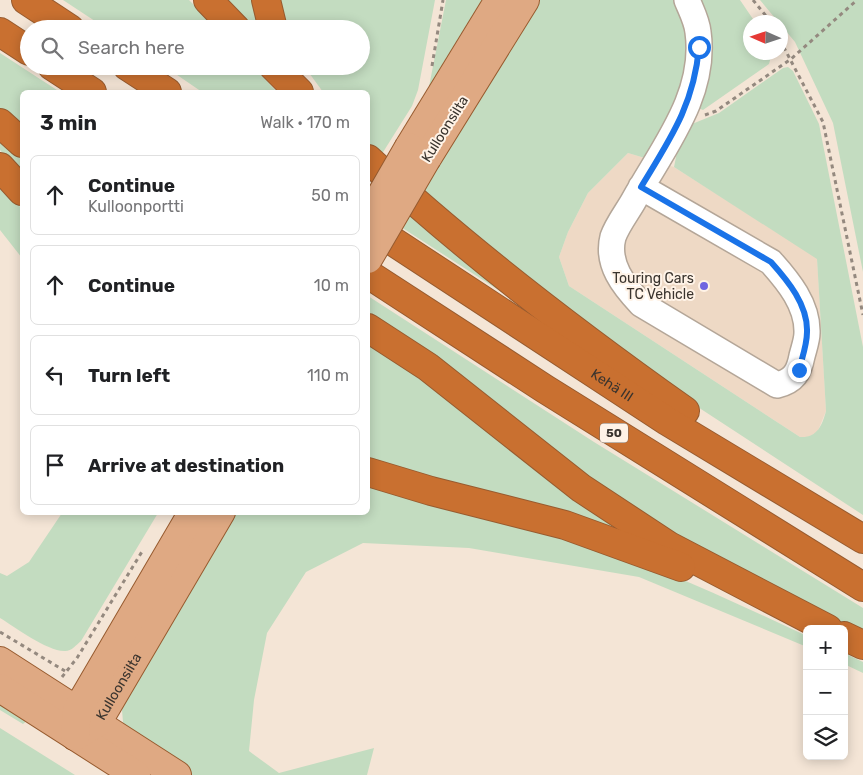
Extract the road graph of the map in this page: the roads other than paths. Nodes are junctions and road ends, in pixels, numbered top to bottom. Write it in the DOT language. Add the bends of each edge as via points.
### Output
graph roads {
  1 [pos="26,0"];
  2 [pos="208,0"];
  3 [pos="266,0"];
  4 [pos="499,0"];
  5 [pos="525,0"];
  6 [pos="687,0"];
  7 [pos="56,20"];
  8 [pos="227,20"];
  9 [pos="271,20"];
  10 [pos="0,32"];
  11 [pos="20,45"];
  12 [pos="66,75"];
  13 [pos="141,75"];
  14 [pos="282,75"];
  15 [pos="296,75"];
  16 [pos="89,90"];
  17 [pos="164,90"];
  18 [pos="296,90"];
  19 [pos="305,90"];
  20 [pos="0,123"];
  21 [pos="20,141"];
  22 [pos="418,152"];
  23 [pos="370,161"];
  24 [pos="0,167"];
  25 [pos="641,187"];
  26 [pos="20,189"];
  27 [pos="370,215"];
  28 [pos="370,227"];
  29 [pos="370,255"];
  30 [pos="370,275"];
  31 [pos="370,329"];
  32 [pos="370,473"];
  33 [pos="752,473"];
  34 [pos="191,515"];
  35 [pos="219,515"];
  36 [pos="863,539"];
  37 [pos="863,587"];
  38 [pos="798,614"];
  39 [pos="820,625"];
  40 [pos="848,638"];
  41 [pos="863,646"];
  42 [pos="0,661"];
  43 [pos="0,688"];
  44 [pos="83,723"];
  45 [pos="136,775"];
  46 [pos="177,775"];
  1 -- 7 [label="highway"];
  2 -- 8 [label="highway"];
  3 -- 9 [label="highway"];
  4 -- 22 [label="main road, Kulloonsilta"];
  5 -- 22 [label="main road, Kulloonsilta"];
  6 -- 25 [label="street" via="698,31 697,74 679,125"];
  10 -- 11 [label="highway"];
  12 -- 16 [label="highway"];
  13 -- 17 [label="highway"];
  14 -- 18 [label="highway"];
  15 -- 19 [label="highway"];
  20 -- 21 [label="highway"];
  22 -- 27 [label="main road, Kulloonsilta, bridge"];
  22 -- 29 [label="main road, Kulloonsilta, bridge"];
  23 -- 33 [label="highway" via="503,275 625,369 715,432"];
  24 -- 26 [label="highway"];
  25 -- 25 [label="street" via="771,262 787,280 802,305 807,332 799,370 789,382 777,385 641,304 624,286 614,265 613,237"];
  28 -- 33 [label="highway, Kehä III"];
  30 -- 37 [label="highway, 50" via="553,395"];
  31 -- 38 [label="highway" via="428,366 580,488 669,546"];
  32 -- 38 [label="highway" via="565,525"];
  33 -- 36 [label="highway, Kehä III"];
  34 -- 44 [label="main road, Kulloonsilta"];
  35 -- 44 [label="main road, Kulloonsilta"];
  38 -- 39 [label="highway"];
  40 -- 41 [label="highway"];
  42 -- 44 [label="main road"];
  43 -- 44 [label="main road"];
  44 -- 45 [label="main road"];
  44 -- 46 [label="main road"];
}
